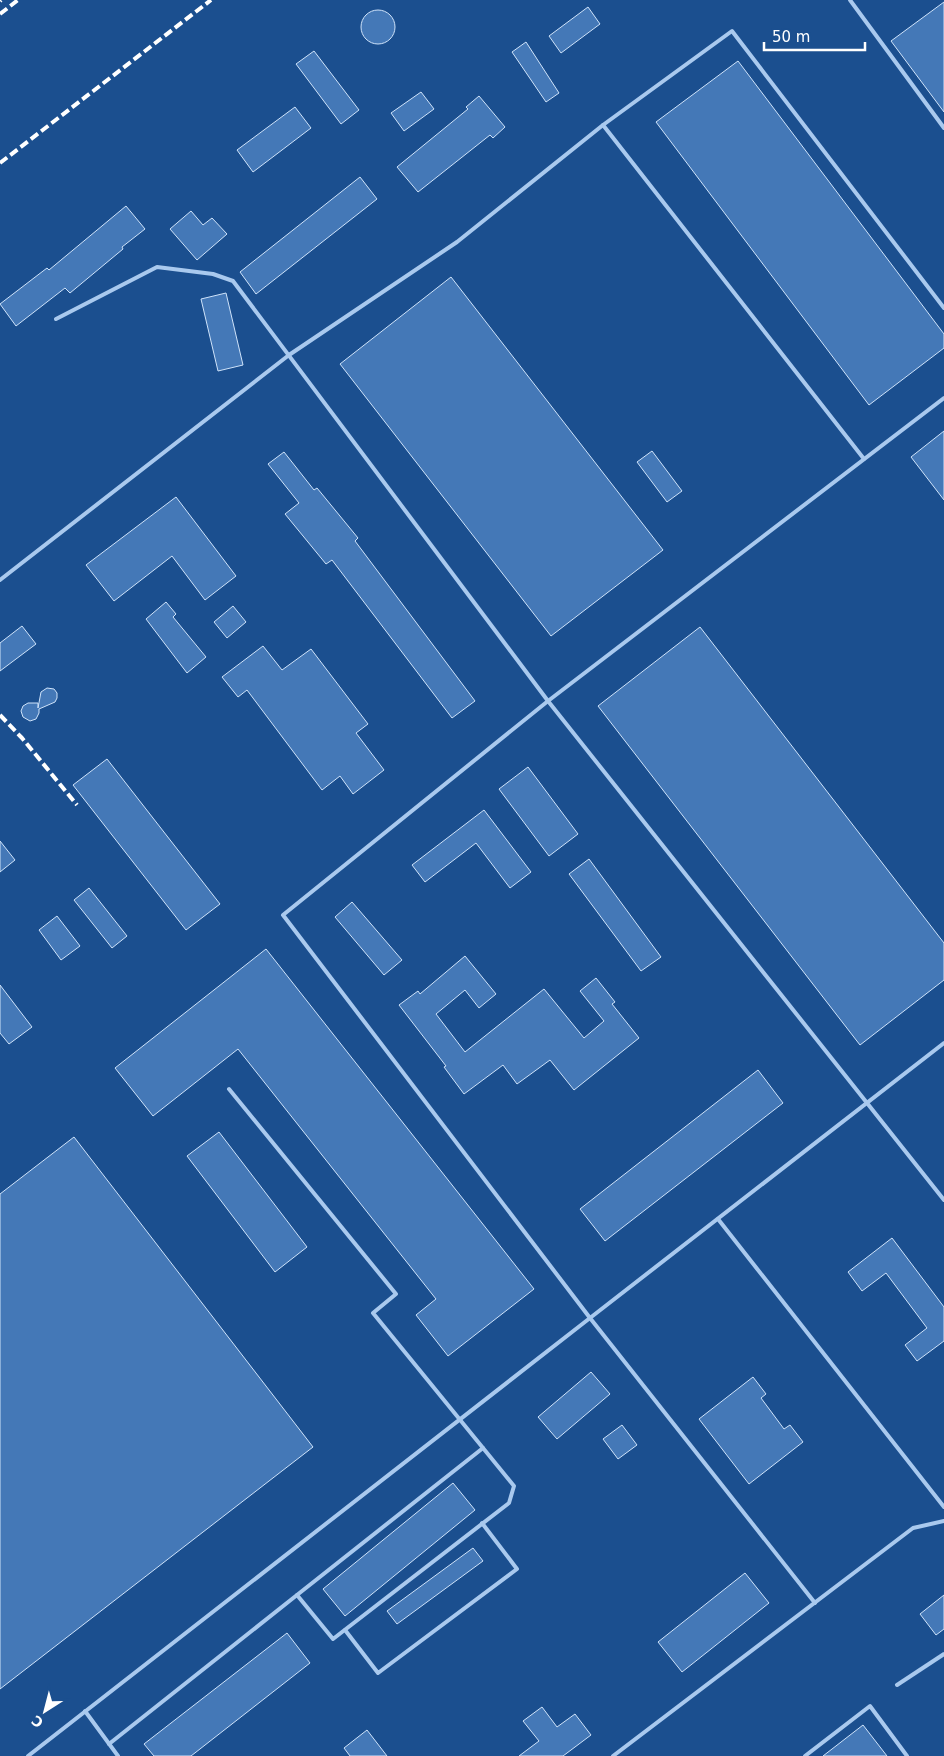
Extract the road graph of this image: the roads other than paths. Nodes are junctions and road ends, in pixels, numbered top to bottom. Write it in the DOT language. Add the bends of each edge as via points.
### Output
graph roads {
  1 [pos="850,0"];
  2 [pos="603,125"];
  3 [pos="944,128"];
  4 [pos="944,308"];
  5 [pos="56,319"];
  6 [pos="289,355"];
  7 [pos="944,398"];
  8 [pos="864,459"];
  9 [pos="0,580"];
  10 [pos="548,701"];
  11 [pos="944,1043"];
  12 [pos="230,1089"];
  13 [pos="867,1104"];
  14 [pos="944,1200"];
  15 [pos="718,1219"];
  16 [pos="590,1318"];
  17 [pos="460,1419"];
  18 [pos="483,1448"];
  19 [pos="944,1507"];
  20 [pos="944,1521"];
  21 [pos="482,1523"];
  22 [pos="297,1595"];
  23 [pos="814,1603"];
  24 [pos="345,1630"];
  25 [pos="944,1654"];
  26 [pos="897,1685"];
  27 [pos="85,1711"];
  28 [pos="109,1744"];
  29 [pos="28,1756"];
  30 [pos="118,1756"];
  31 [pos="613,1756"];
  32 [pos="804,1756"];
  33 [pos="907,1756"];
  1 -- 3 [label="lane"];
  2 -- 4 [label="lane" via="732,31"];
  2 -- 6 [label="lane" via="457,242"];
  2 -- 8 [label="lane"];
  5 -- 6 [label="lane" via="157,267 213,274 233,281"];
  6 -- 9 [label="lane"];
  6 -- 10 [label="lane"];
  7 -- 8 [label="lane"];
  8 -- 10 [label="lane"];
  10 -- 13 [label="lane"];
  10 -- 16 [label="lane" via="283,915"];
  11 -- 13 [label="lane"];
  12 -- 17 [label="lane" via="396,1294 373,1312"];
  13 -- 14 [label="lane"];
  13 -- 15 [label="lane"];
  15 -- 16 [label="lane"];
  15 -- 19 [label="lane"];
  16 -- 17 [label="lane"];
  16 -- 23 [label="lane"];
  17 -- 18 [label="lane"];
  17 -- 27 [label="lane"];
  18 -- 21 [label="lane" via="514,1486 508,1503"];
  18 -- 22 [label="lane"];
  20 -- 23 [label="lane" via="913,1528"];
  21 -- 24 [label="lane"];
  21 -- 24 [label="lane" via="517,1569 378,1673"];
  22 -- 24 [label="lane" via="333,1639"];
  22 -- 28 [label="lane"];
  23 -- 31 [label="lane"];
  25 -- 26 [label="lane"];
  27 -- 28 [label="lane"];
  27 -- 29 [label="lane"];
  28 -- 30 [label="lane"];
  32 -- 33 [label="lane" via="870,1706"];
}
